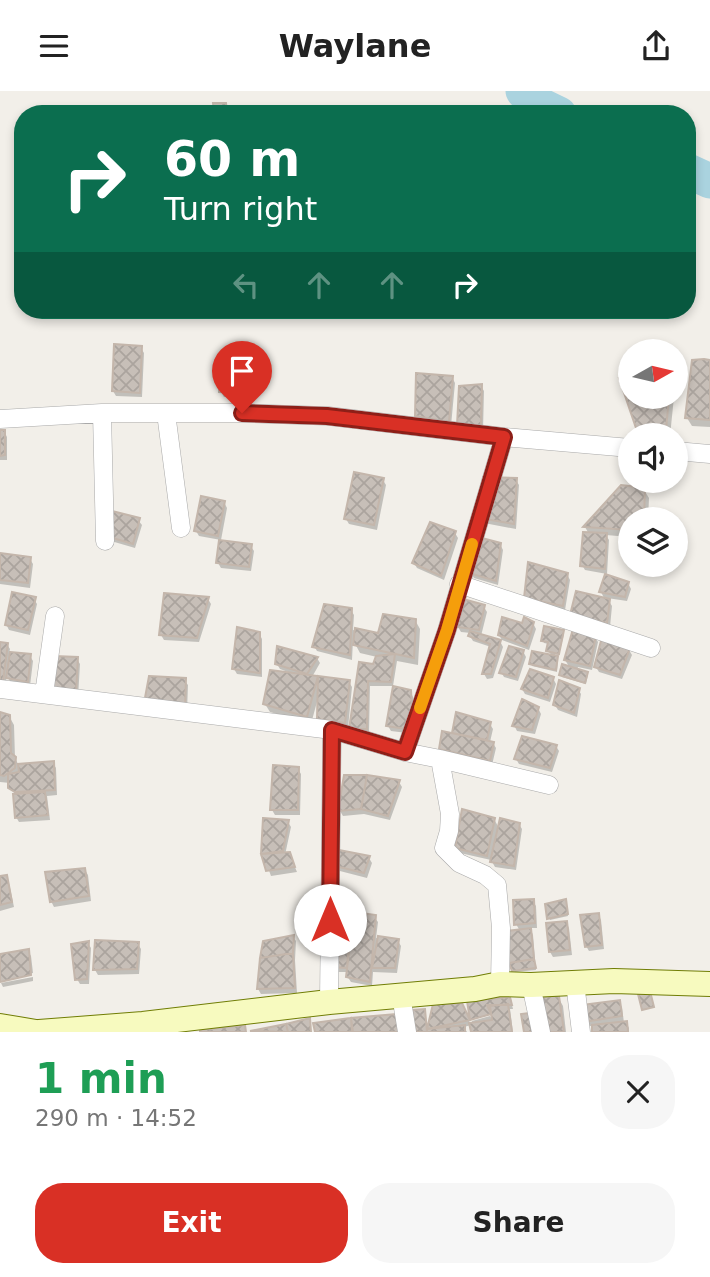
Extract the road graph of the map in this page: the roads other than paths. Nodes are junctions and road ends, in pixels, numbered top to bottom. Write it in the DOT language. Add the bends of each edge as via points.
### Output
graph roads {
  1 [pos="102,413"];
  2 [pos="166,413"];
  3 [pos="0,419"];
  4 [pos="504,437"];
  5 [pos="618,447"];
  6 [pos="688,452"];
  7 [pos="710,454"];
  8 [pos="181,528"];
  9 [pos="105,541"];
  10 [pos="459,585"];
  11 [pos="55,616"];
  12 [pos="651,648"];
  13 [pos="0,689"];
  14 [pos="44,694"];
  15 [pos="332,730"];
  16 [pos="405,752"];
  17 [pos="440,759"];
  18 [pos="549,785"];
  19 [pos="575,983"];
  20 [pos="500,984"];
  21 [pos="710,984"];
  22 [pos="531,985"];
  23 [pos="401,995"];
  24 [pos="330,1002"];
  25 [pos="0,1026"];
  26 [pos="37,1032"];
  27 [pos="407,1032"];
  28 [pos="541,1032"];
  29 [pos="581,1032"];
  1 -- 2 [label="street"];
  1 -- 3 [label="street"];
  1 -- 9 [label="street"];
  2 -- 4 [label="street" via="327,416"];
  2 -- 8 [label="street"];
  4 -- 5 [label="street"];
  4 -- 10 [label="street"];
  6 -- 7 [label="street"];
  10 -- 12 [label="street"];
  10 -- 16 [label="street"];
  11 -- 14 [label="street"];
  13 -- 14 [label="street"];
  14 -- 15 [label="street"];
  15 -- 16 [label="street"];
  15 -- 24 [label="street"];
  16 -- 17 [label="street"];
  17 -- 18 [label="street"];
  17 -- 20 [label="street" via="450,814 444,848 459,863 497,885"];
  19 -- 21 [label="main road"];
  19 -- 22 [label="main road"];
  19 -- 29 [label="street"];
  20 -- 22 [label="main road"];
  20 -- 23 [label="main road"];
  22 -- 28 [label="street"];
  23 -- 24 [label="main road"];
  23 -- 27 [label="street"];
  24 -- 26 [label="main road"];
  25 -- 26 [label="main road"];
}
